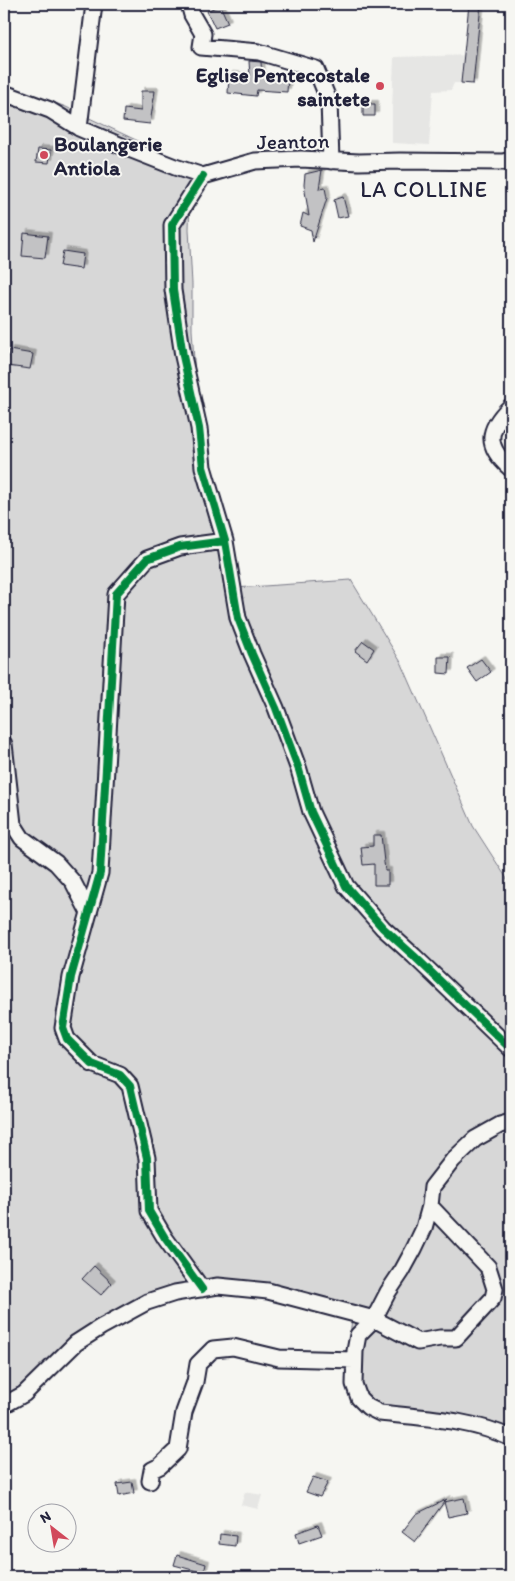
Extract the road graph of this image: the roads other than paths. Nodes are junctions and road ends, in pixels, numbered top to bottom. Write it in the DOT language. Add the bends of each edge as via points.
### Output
graph roads {
  1 [pos="94,4"];
  2 [pos="189,4"];
  3 [pos="4,93"];
  4 [pos="79,128"];
  5 [pos="331,160"];
  6 [pos="511,160"];
  7 [pos="203,176"];
  8 [pos="511,406"];
  9 [pos="511,469"];
  10 [pos="225,541"];
  11 [pos="4,744"];
  12 [pos="89,913"];
  13 [pos="511,1049"];
  14 [pos="511,1122"];
  15 [pos="430,1206"];
  16 [pos="202,1289"];
  17 [pos="374,1319"];
  18 [pos="354,1360"];
  19 [pos="4,1405"];
  20 [pos="511,1438"];
  21 [pos="150,1481"];
  1 -- 4 [label="street"];
  2 -- 5 [label="street" via="204,34 201,47 259,52 316,69 329,101"];
  3 -- 4 [label="street" via="50,110"];
  4 -- 7 [label="street"];
  5 -- 6 [label="street, Jeanton"];
  5 -- 7 [label="street, Jeanton" via="255,161"];
  7 -- 10 [label="street" via="172,225 173,290 199,428 203,467"];
  8 -- 9 [label="street" via="492,432 495,452"];
  10 -- 12 [label="street" via="180,547 147,559 116,594 100,873"];
  10 -- 13 [label="street" via="238,618 276,708 311,812 346,886 383,928"];
  11 -- 12 [label="street" via="12,824 22,838 56,863 73,882"];
  12 -- 16 [label="street" via="71,977 63,1028 67,1039 92,1064 120,1075 130,1086 147,1158 149,1211"];
  14 -- 15 [label="street" via="475,1139 453,1160 432,1188"];
  15 -- 17 [label="street" via="414,1249"];
  15 -- 17 [label="street" via="488,1267 495,1289 493,1298 456,1338 418,1342"];
  16 -- 17 [label="street" via="218,1286 268,1291"];
  16 -- 19 [label="street" via="148,1302 101,1327 76,1343 24,1394"];
  17 -- 18 [label="street" via="358,1335"];
  18 -- 20 [label="street" via="354,1384 360,1398 380,1413 465,1423"];
  18 -- 21 [label="street" via="279,1358 233,1347 213,1349 198,1364 184,1412 178,1449 152,1470"];
}
